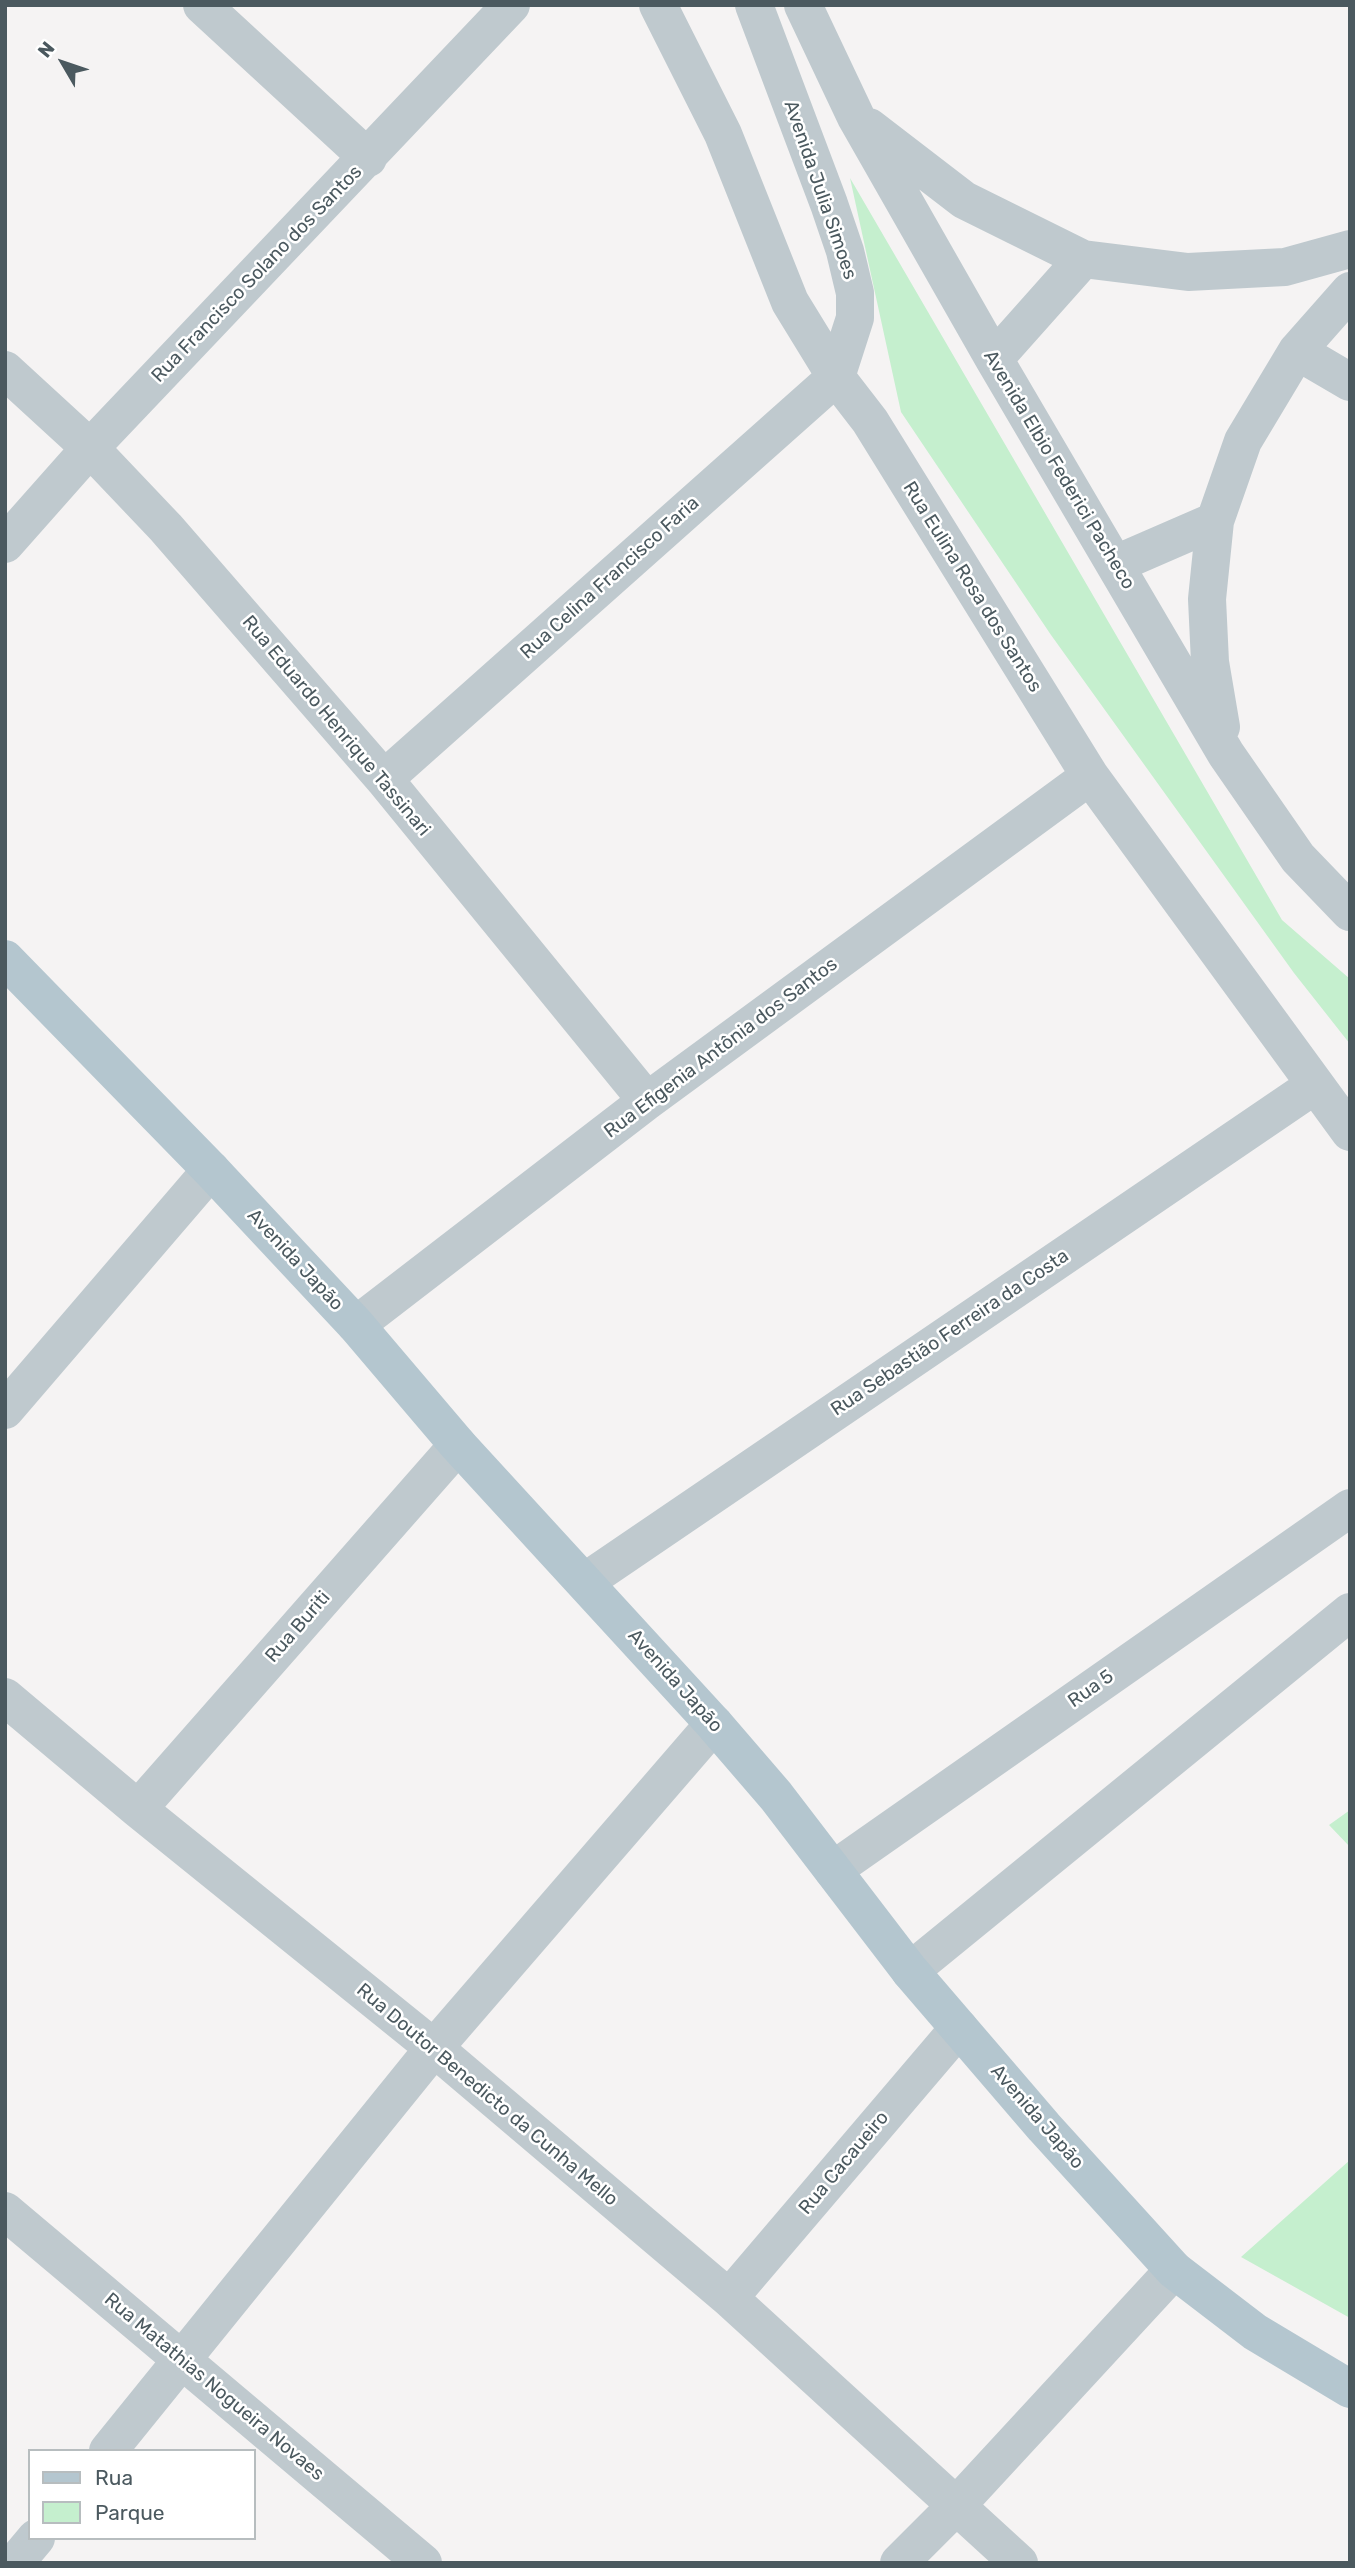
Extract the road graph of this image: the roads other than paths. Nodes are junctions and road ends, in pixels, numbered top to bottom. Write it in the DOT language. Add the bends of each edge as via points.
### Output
graph roads {
  1 [pos="202,5"];
  2 [pos="511,5"];
  3 [pos="658,5"];
  4 [pos="754,5"];
  5 [pos="803,5"];
  6 [pos="856,117"];
  7 [pos="368,158"];
  8 [pos="1350,248"];
  9 [pos="1083,259"];
  10 [pos="1350,291"];
  11 [pos="1297,351"];
  12 [pos="994,359"];
  13 [pos="5,370"];
  14 [pos="835,377"];
  15 [pos="1350,382"];
  16 [pos="90,448"];
  17 [pos="1215,521"];
  18 [pos="5,544"];
  19 [pos="1115,564"];
  20 [pos="1226,754"];
  21 [pos="1090,776"];
  22 [pos="384,779"];
  23 [pos="1350,912"];
  24 [pos="5,959"];
  25 [pos="1315,1085"];
  26 [pos="646,1101"];
  27 [pos="1350,1132"];
  28 [pos="211,1170"];
  29 [pos="356,1325"];
  30 [pos="5,1410"];
  31 [pos="458,1445"];
  32 [pos="1350,1508"];
  33 [pos="586,1581"];
  34 [pos="1350,1612"];
  35 [pos="5,1697"];
  36 [pos="714,1724"];
  37 [pos="138,1809"];
  38 [pos="833,1870"];
  39 [pos="910,1971"];
  40 [pos="959,2028"];
  41 [pos="433,2048"];
  42 [pos="5,2211"];
  43 [pos="1174,2270"];
  44 [pos="729,2298"];
  45 [pos="181,2361"];
  46 [pos="1350,2389"];
  47 [pos="110,2449"];
  48 [pos="956,2506"];
  49 [pos="34,2540"];
  50 [pos="15,2563"];
  51 [pos="423,2563"];
  52 [pos="898,2563"];
  53 [pos="1020,2563"];
  1 -- 7 [label="street"];
  2 -- 7 [label="street, Rua Francisco Solano dos Santos"];
  3 -- 14 [label="street, Rua Eulina Rosa dos Santos" via="723,134 790,302"];
  4 -- 14 [label="street, Avenida Julia Simoes" via="837,228 855,293 855,318"];
  5 -- 6 [label="street, Avenida Elbio Federici Pacheco"];
  6 -- 9 [label="street" via="964,200"];
  6 -- 12 [label="street, Avenida Elbio Federici Pacheco"];
  7 -- 16 [label="street, Rua Francisco Solano dos Santos"];
  8 -- 9 [label="street" via="1285,267 1188,272"];
  9 -- 12 [label="street"];
  10 -- 11 [label="street"];
  11 -- 15 [label="street"];
  11 -- 17 [label="street" via="1243,441"];
  12 -- 19 [label="street, Avenida Elbio Federici Pacheco"];
  13 -- 16 [label="street, Rua Eduardo Henrique Tassinari"];
  14 -- 21 [label="street, Rua Eulina Rosa dos Santos" via="870,421"];
  14 -- 22 [label="street, Rua Celina Francisco Faria"];
  16 -- 18 [label="street, Rua Francisco Solano dos Santos"];
  16 -- 22 [label="street, Rua Eduardo Henrique Tassinari" via="166,528"];
  17 -- 19 [label="street"];
  17 -- 20 [label="street" via="1207,599 1210,662"];
  19 -- 20 [label="street, Avenida Elbio Federici Pacheco"];
  20 -- 23 [label="street, Avenida Elbio Federici Pacheco" via="1298,858"];
  21 -- 25 [label="street, Rua Eulina Rosa dos Santos"];
  21 -- 26 [label="street, Rua Efigenia Antônia dos Santos"];
  22 -- 26 [label="street, Rua Eduardo Henrique Tassinari"];
  24 -- 28 [label="main road, Avenida Japão"];
  25 -- 27 [label="street, Rua Eulina Rosa dos Santos"];
  25 -- 33 [label="street, Rua Sebastião Ferreira da Costa"];
  26 -- 29 [label="street, Rua Efigenia Antônia dos Santos"];
  28 -- 29 [label="main road, Avenida Japão"];
  28 -- 30 [label="street"];
  29 -- 31 [label="main road, Avenida Japão"];
  31 -- 33 [label="main road, Avenida Japão"];
  31 -- 37 [label="street, Rua Buriti"];
  32 -- 38 [label="street, Rua 5"];
  33 -- 36 [label="main road, Avenida Japão"];
  34 -- 39 [label="street"];
  35 -- 37 [label="street, Rua Doutor Benedicto da Cunha Mello"];
  36 -- 38 [label="main road, Avenida Japão"];
  36 -- 41 [label="street"];
  37 -- 41 [label="street, Rua Doutor Benedicto da Cunha Mello"];
  38 -- 39 [label="main road, Avenida Japão"];
  39 -- 40 [label="main road, Avenida Japão"];
  40 -- 43 [label="main road, Avenida Japão"];
  40 -- 44 [label="street, Rua Cacaueiro"];
  41 -- 44 [label="street, Rua Doutor Benedicto da Cunha Mello"];
  41 -- 45 [label="street"];
  42 -- 45 [label="street, Rua Matathias Nogueira Novaes"];
  43 -- 46 [label="main road, Avenida Japão" via="1255,2332"];
  43 -- 48 [label="street"];
  44 -- 48 [label="street, Rua Doutor Benedicto da Cunha Mello"];
  45 -- 47 [label="street"];
  45 -- 51 [label="street, Rua Matathias Nogueira Novaes"];
  48 -- 52 [label="street"];
  48 -- 53 [label="street, Rua Doutor Benedicto da Cunha Mello"];
  49 -- 50 [label="street"];
}
